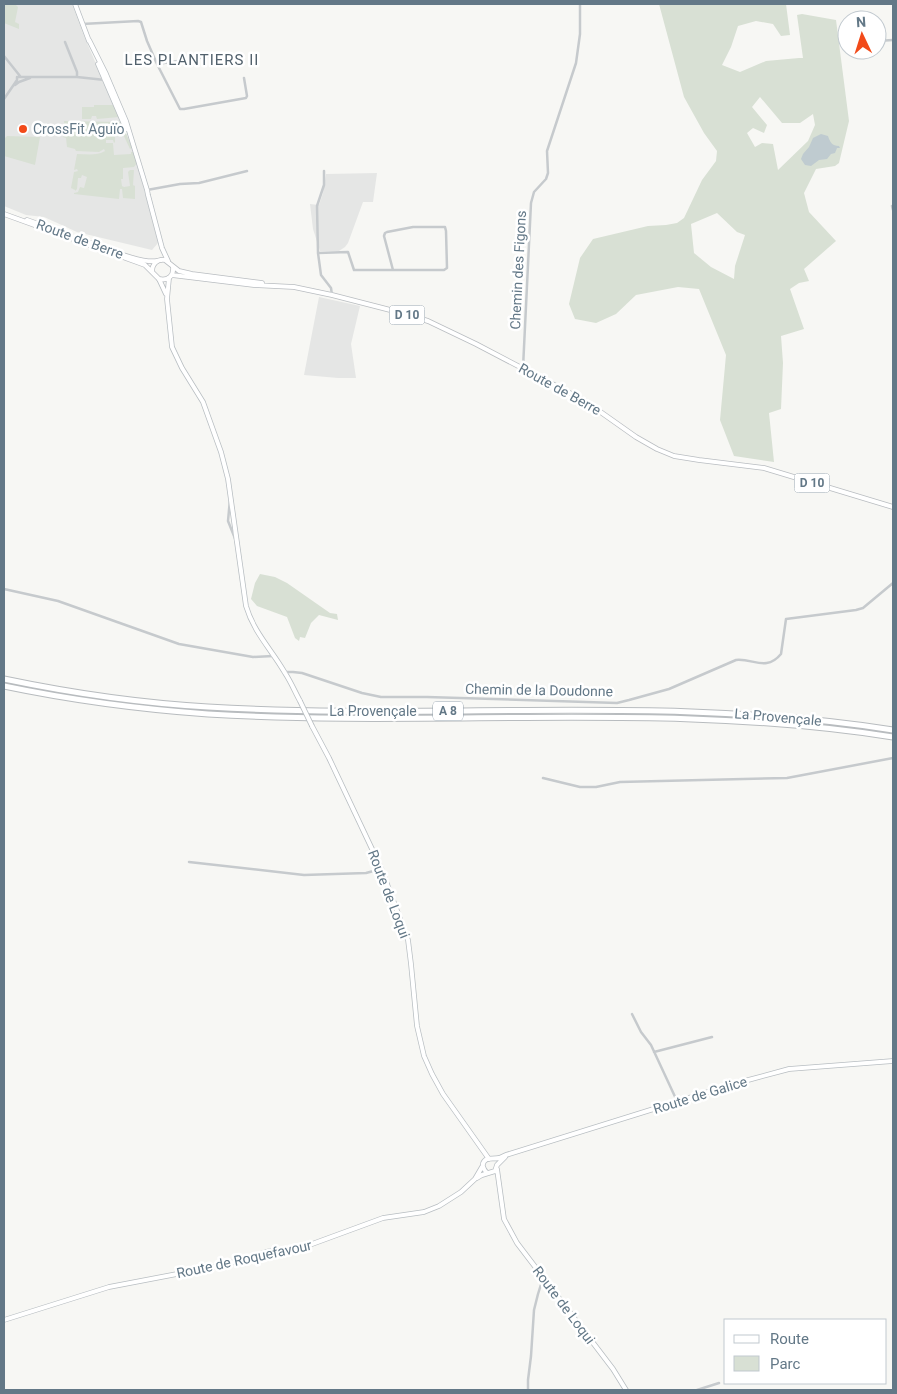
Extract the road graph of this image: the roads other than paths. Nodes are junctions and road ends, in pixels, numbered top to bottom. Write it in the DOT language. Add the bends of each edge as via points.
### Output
graph roads {
  1 [pos="75,4"];
  2 [pos="580,4"];
  3 [pos="82,24"];
  4 [pos="64,42"];
  5 [pos="4,56"];
  6 [pos="213,56"];
  7 [pos="157,64"];
  8 [pos="77,77"];
  9 [pos="105,77"];
  10 [pos="244,78"];
  11 [pos="20,79"];
  12 [pos="4,99"];
  13 [pos="247,171"];
  14 [pos="324,171"];
  15 [pos="147,190"];
  16 [pos="892,206"];
  17 [pos="893,210"];
  18 [pos="4,213"];
  19 [pos="162,248"];
  20 [pos="318,253"];
  21 [pos="156,261"];
  22 [pos="168,261"];
  23 [pos="172,266"];
  24 [pos="393,270"];
  25 [pos="152,272"];
  26 [pos="170,277"];
  27 [pos="159,279"];
  28 [pos="283,286"];
  29 [pos="332,295"];
  30 [pos="167,299"];
  31 [pos="523,368"];
  32 [pos="893,507"];
  33 [pos="893,584"];
  34 [pos="4,589"];
  35 [pos="273,656"];
  36 [pos="285,672"];
  37 [pos="4,679"];
  38 [pos="4,686"];
  39 [pos="893,730"];
  40 [pos="893,737"];
  41 [pos="893,758"];
  42 [pos="543,778"];
  43 [pos="189,862"];
  44 [pos="381,869"];
  45 [pos="632,1014"];
  46 [pos="712,1037"];
  47 [pos="654,1052"];
  48 [pos="893,1061"];
  49 [pos="678,1101"];
  50 [pos="481,1146"];
  51 [pos="509,1154"];
  52 [pos="491,1159"];
  53 [pos="484,1162"];
  54 [pos="482,1167"];
  55 [pos="497,1167"];
  56 [pos="489,1173"];
  57 [pos="475,1179"];
  58 [pos="499,1186"];
  59 [pos="543,1278"];
  60 [pos="4,1320"];
  61 [pos="719,1383"];
  62 [pos="528,1390"];
  63 [pos="626,1390"];
  64 [pos="697,1390"];
  1 -- 3 [label="main road"];
  2 -- 31 [label="street, Chemin des Figons" via="576,63 547,151 548,173 534,192 531,203"];
  3 -- 7 [label="street" via="140,21"];
  3 -- 9 [label="main road"];
  4 -- 8 [label="street"];
  5 -- 11 [label="street"];
  6 -- 7 [label="street"];
  7 -- 10 [label="street" via="180,109 184,110 246,98"];
  8 -- 9 [label="street"];
  8 -- 11 [label="street"];
  9 -- 15 [label="main road" via="126,121"];
  11 -- 12 [label="street"];
  13 -- 15 [label="street" via="199,183"];
  14 -- 20 [label="street" via="324,185 317,206"];
  15 -- 19 [label="main road"];
  16 -- 17 [label="street"];
  18 -- 21 [label="main road, Route de Berre" via="146,262"];
  18 -- 25 [label="main road, Route de Berre" via="145,265"];
  19 -- 21 [label="main road"];
  19 -- 22 [label="main road"];
  20 -- 24 [label="street" via="348,252 354,270"];
  20 -- 29 [label="street" via="321,276 331,288"];
  21 -- 22 [label="main road"];
  21 -- 25 [label="main road"];
  22 -- 23 [label="main road"];
  23 -- 26 [label="main road"];
  23 -- 28 [label="main road, Route de Berre / D 10" via="192,274"];
  24 -- 24 [label="street" via="447,268 445,228 413,227 385,233"];
  25 -- 27 [label="main road"];
  26 -- 27 [label="main road"];
  26 -- 28 [label="main road, Route de Berre / D 10"];
  26 -- 30 [label="main road"];
  27 -- 30 [label="main road"];
  28 -- 29 [label="main road, Route de Berre / D 10"];
  29 -- 31 [label="main road, Route de Berre / D 10" via="428,321"];
  30 -- 35 [label="main road, Route de Loqui" via="172,347 199,395 221,452 246,606 256,631"];
  31 -- 32 [label="main road, Route de Berre / D 10" via="586,401 636,437 674,456 764,468"];
  33 -- 36 [label="street, Chemin de la Doudonne" via="863,608 786,619 781,654 775,660 763,664 736,660 674,686 622,702 381,697 302,673"];
  34 -- 35 [label="street" via="58,601 179,644 253,657"];
  35 -- 36 [label="main road, Route de Loqui"];
  36 -- 44 [label="main road, Route de Loqui, bridge"];
  37 -- 39 [label="highway, La Provençale / A 8" via="111,698 207,707 295,711 705,712 798,718"];
  38 -- 40 [label="highway, La Provençale / A 8" via="101,703 206,714 327,718 679,718 797,725"];
  41 -- 42 [label="street" via="779,778 620,782 580,788"];
  43 -- 44 [label="street" via="304,875 366,873"];
  44 -- 50 [label="main road, Route de Loqui" via="408,940 417,1026 424,1056 443,1094"];
  45 -- 47 [label="street"];
  46 -- 47 [label="street"];
  47 -- 49 [label="street"];
  48 -- 49 [label="main road, Route de Galice" via="789,1069"];
  49 -- 51 [label="main road, Route de Galice"];
  50 -- 52 [label="main road, Route de Loqui"];
  50 -- 53 [label="main road"];
  51 -- 52 [label="main road, Route de Galice"];
  51 -- 55 [label="main road"];
  52 -- 53 [label="main road"];
  52 -- 55 [label="main road"];
  53 -- 54 [label="main road"];
  54 -- 56 [label="main road"];
  54 -- 57 [label="main road"];
  55 -- 56 [label="main road"];
  55 -- 58 [label="main road, Route de Loqui"];
  56 -- 57 [label="main road"];
  56 -- 58 [label="main road"];
  57 -- 60 [label="main road, Route de Roquefavour" via="454,1198 424,1212 383,1218 304,1247 270,1251 224,1265 109,1287"];
  58 -- 59 [label="main road, Route de Loqui" via="504,1218 517,1243"];
  59 -- 62 [label="street" via="534,1310"];
  59 -- 63 [label="main road, Route de Loqui"];
  61 -- 64 [label="street"];
}
